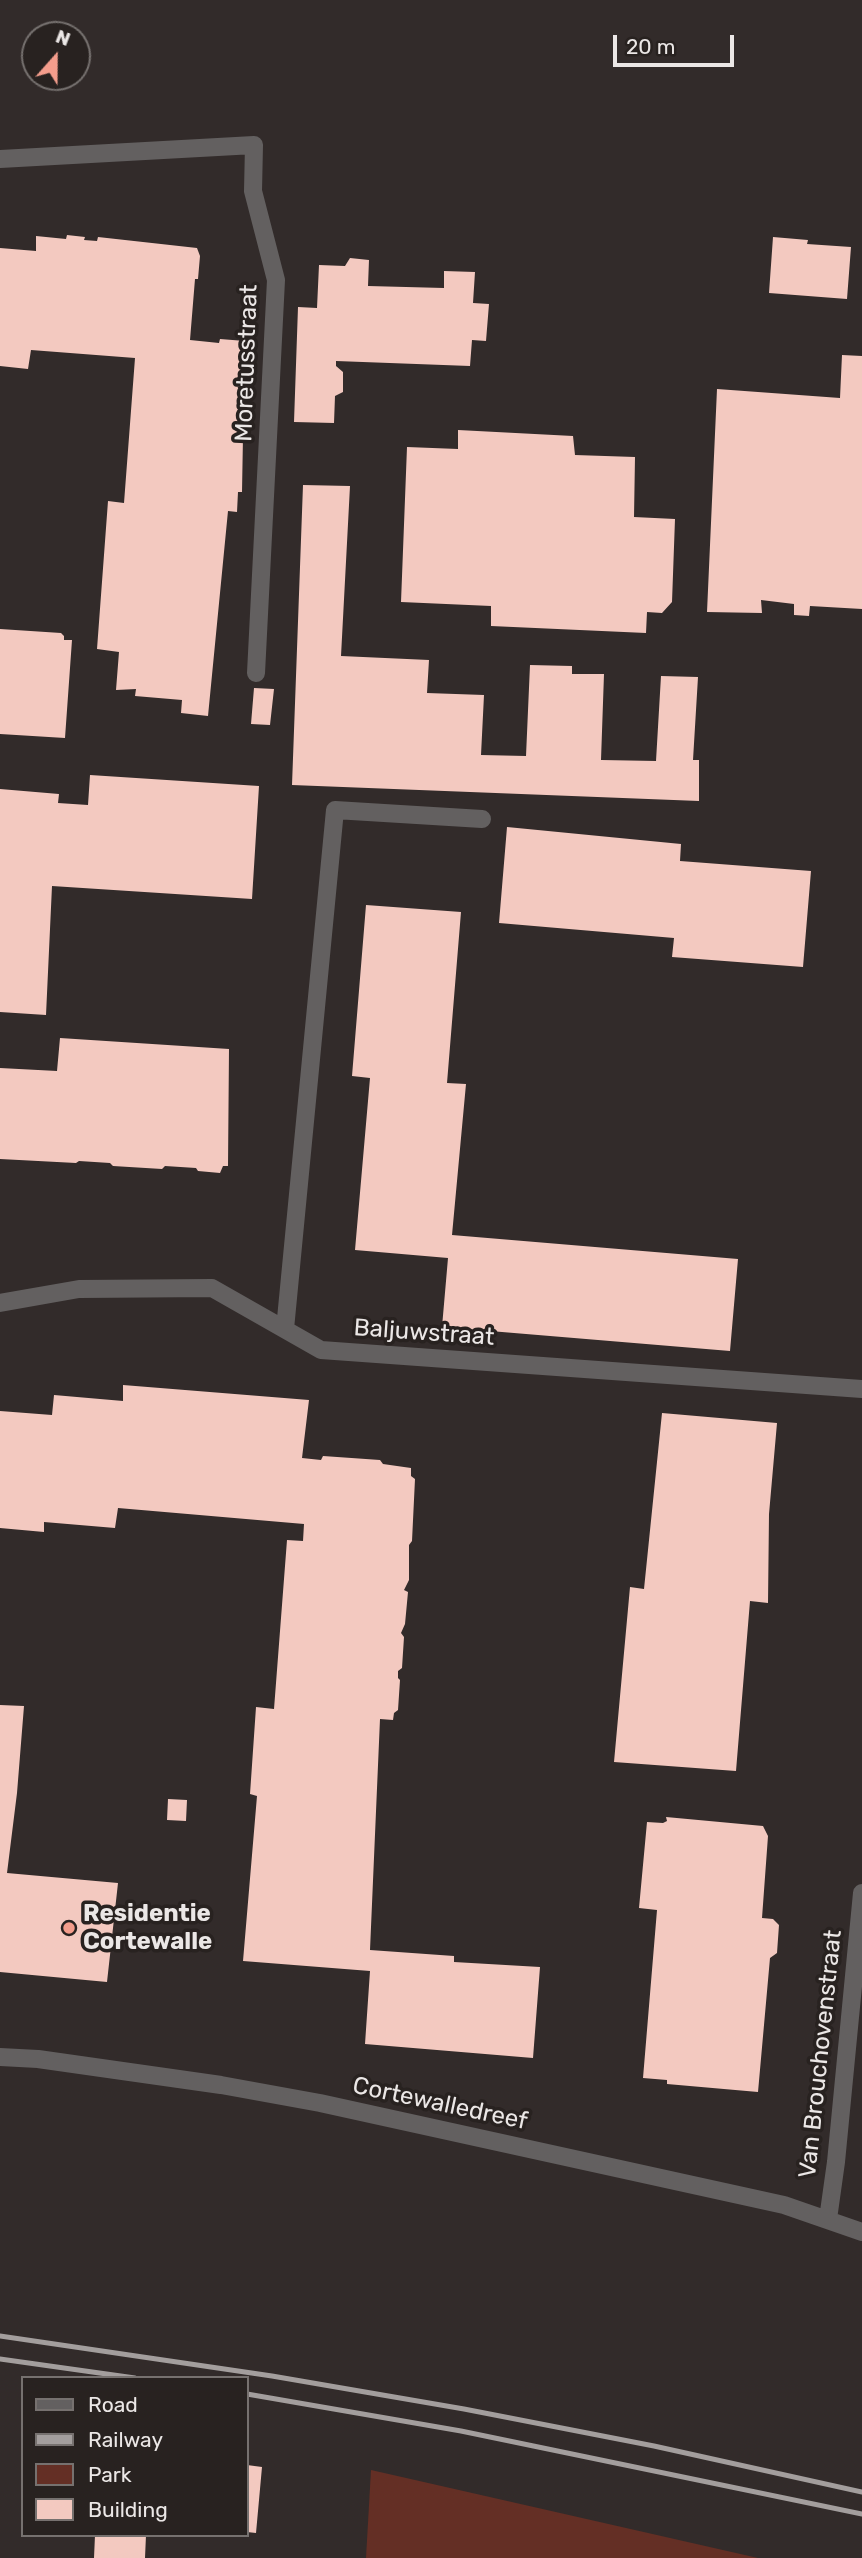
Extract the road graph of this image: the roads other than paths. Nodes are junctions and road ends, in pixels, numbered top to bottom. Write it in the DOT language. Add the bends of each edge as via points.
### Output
graph roads {
  1 [pos="0,159"];
  2 [pos="256,673"];
  3 [pos="482,819"];
  4 [pos="0,1303"];
  5 [pos="285,1329"];
  6 [pos="862,1389"];
  7 [pos="862,1893"];
  8 [pos="0,2057"];
  9 [pos="828,2219"];
  10 [pos="862,2232"];
  1 -- 2 [label="street, Moretusstraat" via="254,145 253,191 276,280"];
  3 -- 5 [label="street" via="335,810"];
  4 -- 5 [label="street, Baljuwstraat" via="79,1289 212,1287"];
  5 -- 6 [label="street, Baljuwstraat" via="321,1350"];
  7 -- 9 [label="street, Van Brouchovenstraat"];
  8 -- 9 [label="street, Cortewalledreef" via="221,2085 320,2103 784,2205"];
  9 -- 10 [label="street, Cortewalledreef"];
}
